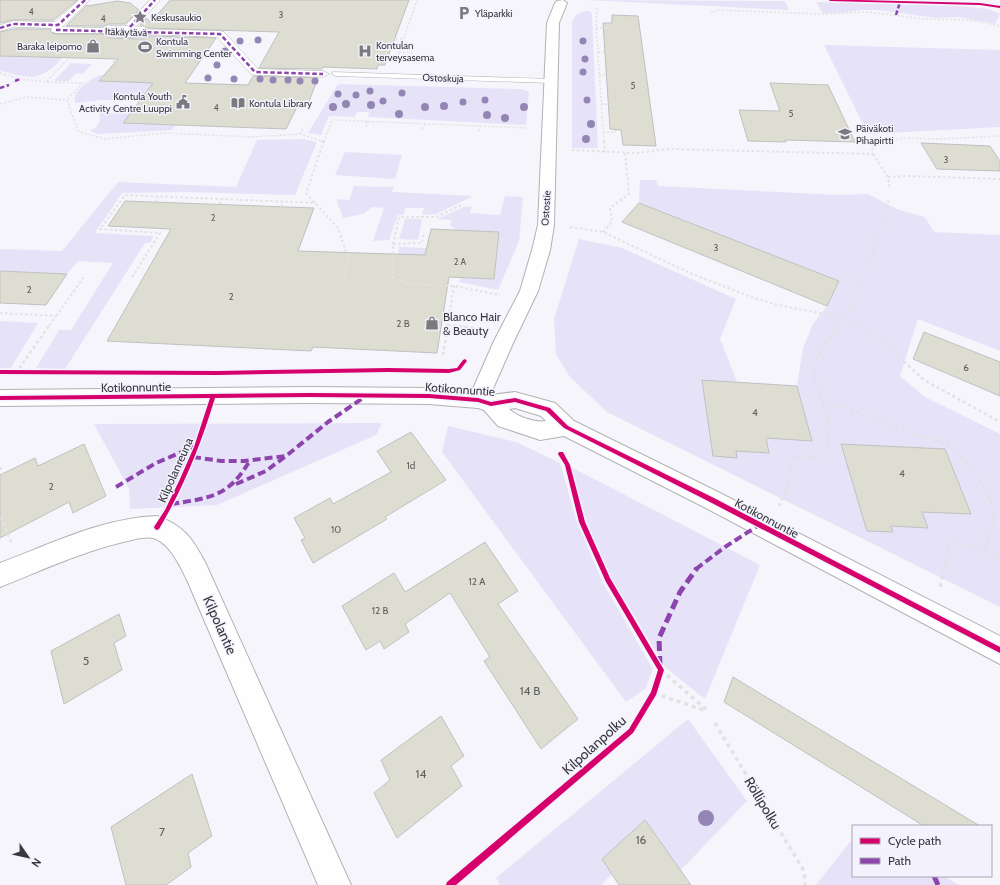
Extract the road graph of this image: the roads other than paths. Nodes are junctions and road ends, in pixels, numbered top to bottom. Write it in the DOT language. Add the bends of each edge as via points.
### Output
graph roads {
  1 [pos="85,0"];
  2 [pos="155,0"];
  3 [pos="562,3"];
  4 [pos="130,27"];
  5 [pos="0,28"];
  6 [pos="18,28"];
  7 [pos="56,30"];
  8 [pos="323,74"];
  9 [pos="336,74"];
  10 [pos="551,81"];
  11 [pos="0,398"];
  12 [pos="484,402"];
  13 [pos="0,575"];
  14 [pos="1000,650"];
  15 [pos="335,885"];
  1 -- 5 [label="street" via="58,25 12,24"];
  2 -- 4 [label="street"];
  3 -- 10 [label="street, Ostostie" via="553,23"];
  5 -- 6 [label="street"];
  7 -- 8 [label="street, Itäkäytävä, bridge" via="220,34 255,72"];
  9 -- 10 [label="lane, Ostoskuja"];
  10 -- 12 [label="street, Ostostie" via="546,225 541,250 529,291 504,341"];
  11 -- 12 [label="street, Kotikonnuntie" via="310,395 429,396"];
  12 -- 14 [label="street, Kotikonnuntie" via="506,420 540,431 566,427"];
  13 -- 15 [label="street, Kilpolantie" via="102,536 136,528 157,527 176,539 196,571"];
}
